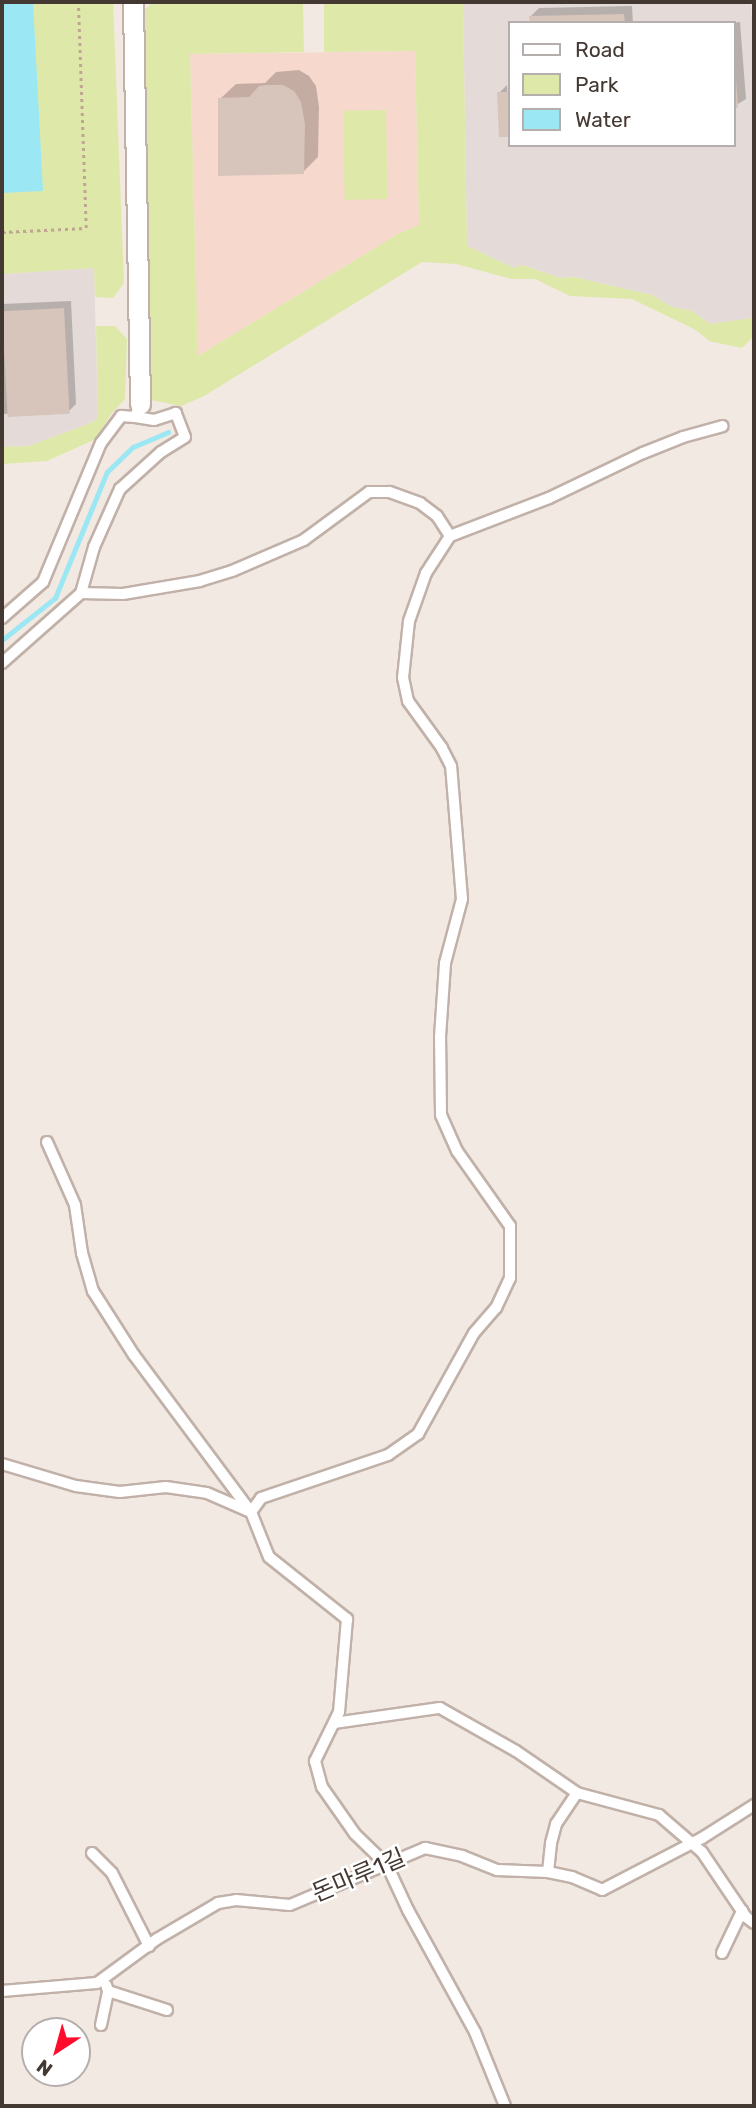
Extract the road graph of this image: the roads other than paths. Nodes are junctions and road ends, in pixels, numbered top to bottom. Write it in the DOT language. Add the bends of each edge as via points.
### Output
graph roads {
  1 [pos="134,2"];
  2 [pos="138,411"];
  3 [pos="723,426"];
  4 [pos="450,536"];
  5 [pos="81,593"];
  6 [pos="2,618"];
  7 [pos="2,663"];
  8 [pos="47,1142"];
  9 [pos="2,1464"];
  10 [pos="251,1511"];
  11 [pos="334,1723"];
  12 [pos="577,1793"];
  13 [pos="754,1805"];
  14 [pos="690,1845"];
  15 [pos="92,1853"];
  16 [pos="387,1865"];
  17 [pos="548,1872"];
  18 [pos="742,1911"];
  19 [pos="754,1923"];
  20 [pos="149,1946"];
  21 [pos="722,1953"];
  22 [pos="103,1980"];
  23 [pos="2,1991"];
  24 [pos="108,1991"];
  25 [pos="167,2010"];
  26 [pos="101,2025"];
  27 [pos="505,2106"];
  1 -- 2 [label="street"];
  2 -- 5 [label="lane" via="154,420 176,413 186,437 161,452 120,489 94,547"];
  2 -- 6 [label="lane" via="121,416 101,443 43,582"];
  3 -- 4 [label="lane" via="683,436 549,498"];
  4 -- 5 [label="lane" via="437,516 420,503 390,492 369,492 304,540 232,571 123,594"];
  4 -- 10 [label="lane" via="426,573 409,621 402,678 408,701 451,766 462,899 445,963 441,1115 457,1151 510,1226 510,1278 418,1434 388,1455 261,1498"];
  5 -- 7 [label="lane"];
  8 -- 10 [label="lane" via="75,1205 93,1291 134,1355"];
  9 -- 10 [label="lane" via="76,1486 120,1492 166,1487 207,1493"];
  10 -- 11 [label="lane" via="269,1557 347,1619 339,1712"];
  11 -- 12 [label="lane" via="440,1708 516,1751"];
  11 -- 16 [label="lane" via="316,1761 322,1787 355,1834"];
  12 -- 14 [label="lane" via="659,1815"];
  12 -- 17 [label="lane" via="556,1824"];
  13 -- 14 [label="lane, 돈마루1길"];
  14 -- 17 [label="lane, 돈마루1길" via="602,1890"];
  14 -- 18 [label="lane" via="716,1869"];
  15 -- 20 [label="lane" via="113,1874"];
  16 -- 17 [label="lane, 돈마루1길" via="425,1848 497,1870"];
  16 -- 20 [label="lane, 돈마루1길" via="290,1905 218,1903"];
  16 -- 27 [label="lane" via="475,2032"];
  18 -- 19 [label="lane"];
  18 -- 21 [label="lane"];
  20 -- 22 [label="lane, 돈마루1길"];
  22 -- 23 [label="lane, 돈마루1길"];
  22 -- 24 [label="lane"];
  24 -- 25 [label="lane"];
  24 -- 26 [label="lane"];
}
